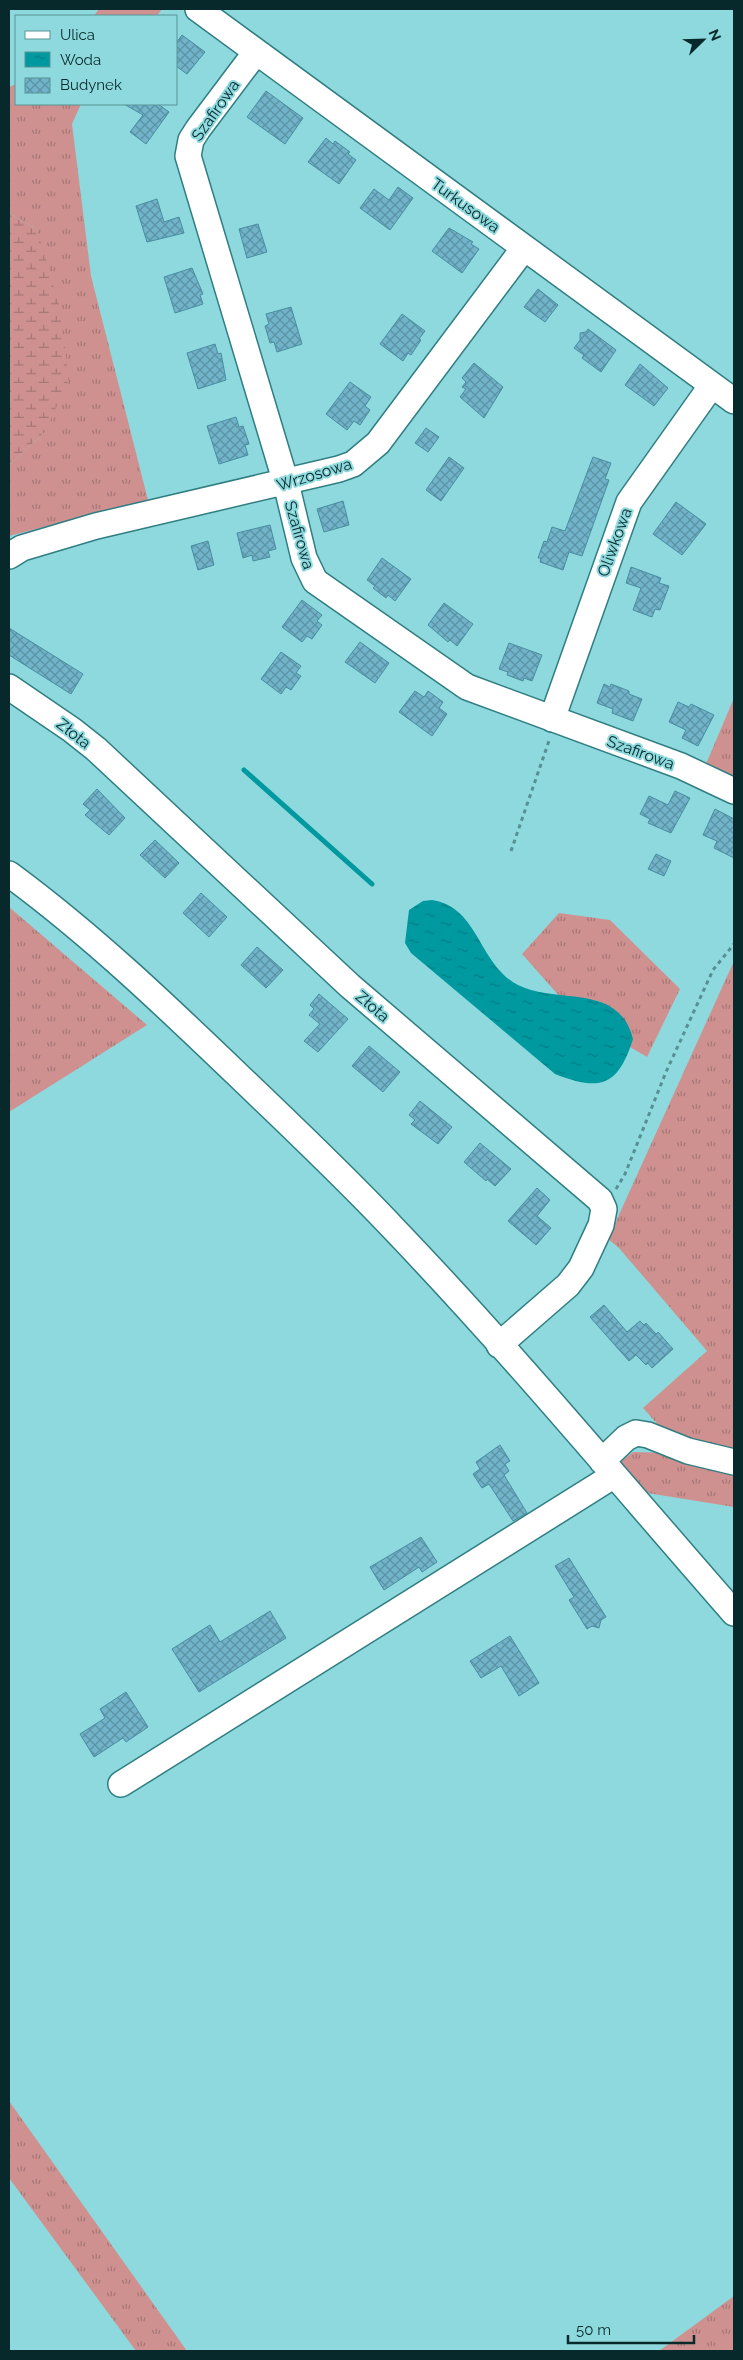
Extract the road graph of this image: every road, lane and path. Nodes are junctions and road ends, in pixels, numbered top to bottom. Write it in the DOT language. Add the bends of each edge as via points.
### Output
graph roads {
  1 [pos="198,9"];
  2 [pos="256,52"];
  3 [pos="524,248"];
  4 [pos="712,385"];
  5 [pos="734,401"];
  6 [pos="286,483"];
  7 [pos="9,556"];
  8 [pos="9,687"];
  9 [pos="553,724"];
  10 [pos="734,791"];
  11 [pos="512,851"];
  12 [pos="9,874"];
  13 [pos="734,945"];
  14 [pos="604,1209"];
  15 [pos="499,1345"];
  16 [pos="734,1462"];
  17 [pos="608,1468"];
  18 [pos="734,1613"];
  19 [pos="121,1784"];
  1 -- 2 [label="street, Turkusowa"];
  2 -- 3 [label="street, Turkusowa"];
  2 -- 6 [label="street, Szafirowa" via="198,129 191,140 188,156"];
  3 -- 4 [label="street, Turkusowa"];
  3 -- 6 [label="street, Wrzosowa" via="372,450 353,464"];
  4 -- 5 [label="street, Turkusowa"];
  4 -- 9 [label="street, Oliwkowa" via="629,502"];
  6 -- 7 [label="street, Wrzosowa" via="96,526 22,548"];
  6 -- 9 [label="street, Szafirowa" via="304,558 315,581 468,687"];
  8 -- 14 [label="street, Złota" via="96,749 350,986 594,1194"];
  9 -- 10 [label="street, Szafirowa" via="681,766"];
  9 -- 11 [label="path"];
  12 -- 15 [label="street" via="98,945 229,1067 392,1226"];
  13 -- 14 [label="path" via="713,970 666,1072 625,1174"];
  14 -- 15 [label="street" via="601,1225 581,1268 568,1285"];
  15 -- 17 [label="street"];
  16 -- 17 [label="street" via="688,1451 636,1433 626,1438"];
  17 -- 18 [label="street"];
  17 -- 19 [label="street"];
}
